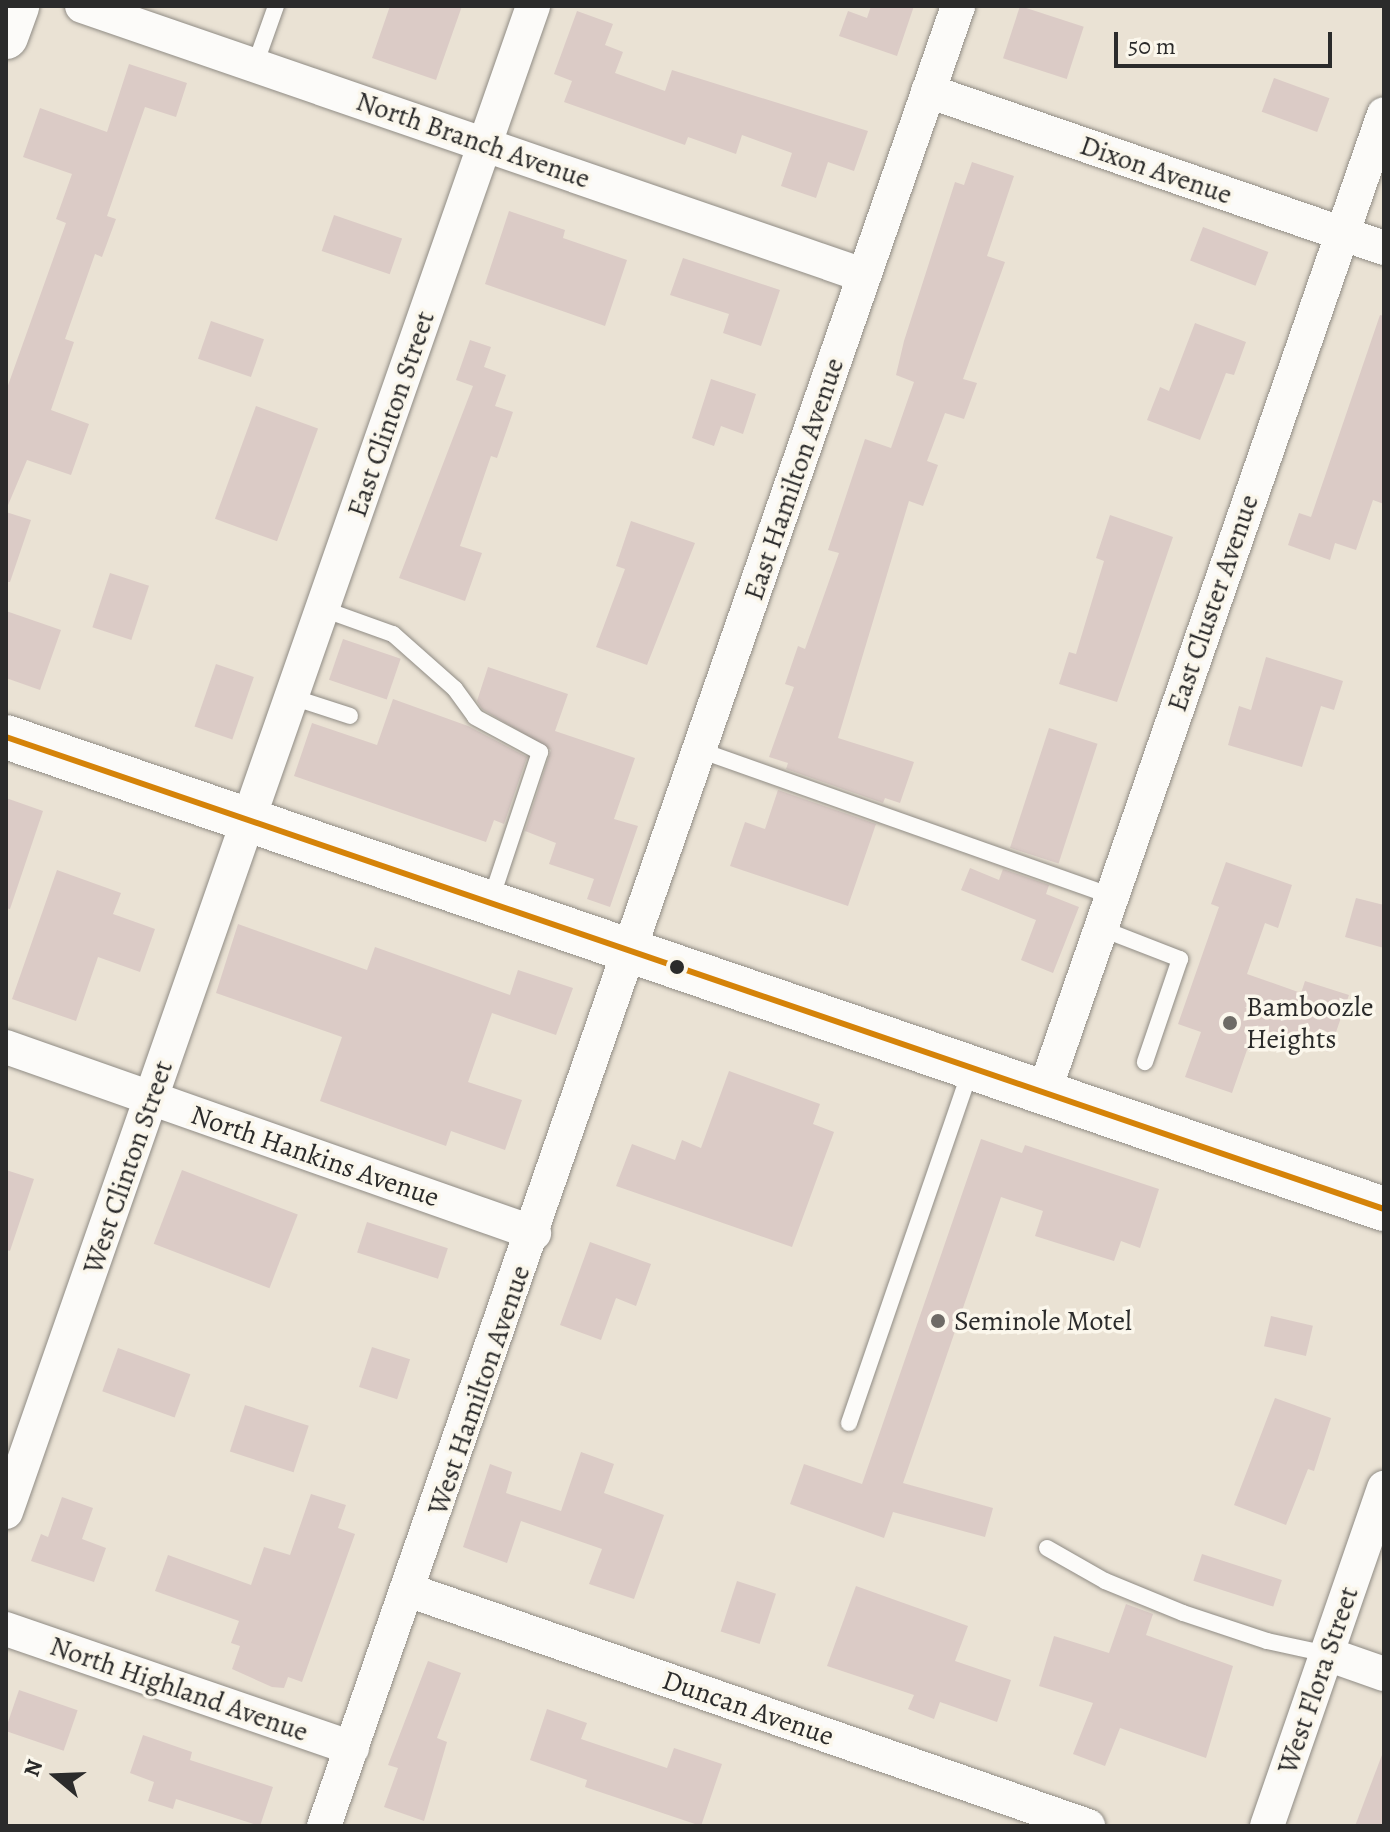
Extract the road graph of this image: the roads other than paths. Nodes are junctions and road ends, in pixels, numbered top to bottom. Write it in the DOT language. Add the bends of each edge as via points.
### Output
graph roads {
  1 [pos="82,6"];
  2 [pos="276,6"];
  3 [pos="533,6"];
  4 [pos="958,6"];
  5 [pos="255,65"];
  6 [pos="928,91"];
  7 [pos="1384,114"];
  8 [pos="485,145"];
  9 [pos="1341,234"];
  10 [pos="1384,248"];
  11 [pos="863,275"];
  12 [pos="323,609"];
  13 [pos="292,697"];
  14 [pos="350,716"];
  15 [pos="6,737"];
  16 [pos="702,751"];
  17 [pos="249,821"];
  18 [pos="1112,896"];
  19 [pos="490,904"];
  20 [pos="1100,928"];
  21 [pos="631,953"];
  22 [pos="6,1047"];
  23 [pos="1145,1062"];
  24 [pos="971,1067"];
  25 [pos="1044,1092"];
  26 [pos="152,1098"];
  27 [pos="1384,1209"];
  28 [pos="534,1233"];
  29 [pos="849,1423"];
  30 [pos="1382,1501"];
  31 [pos="6,1512"];
  32 [pos="1047,1548"];
  33 [pos="408,1590"];
  34 [pos="6,1629"];
  35 [pos="1327,1654"];
  36 [pos="1384,1674"];
  37 [pos="352,1748"];
  38 [pos="324,1826"];
  39 [pos="1088,1826"];
  40 [pos="1267,1826"];
  1 -- 5 [label="street, North Branch Avenue"];
  2 -- 5 [label="lane"];
  3 -- 8 [label="street, East Clinton Street"];
  4 -- 6 [label="street, East Hamilton Avenue"];
  5 -- 8 [label="street, North Branch Avenue"];
  6 -- 9 [label="street, Dixon Avenue"];
  6 -- 11 [label="street, East Hamilton Avenue"];
  7 -- 9 [label="street, East Cluster Avenue"];
  8 -- 11 [label="street, North Branch Avenue"];
  8 -- 12 [label="street, East Clinton Street"];
  9 -- 10 [label="street, Dixon Avenue"];
  9 -- 18 [label="street, East Cluster Avenue"];
  11 -- 16 [label="street, East Hamilton Avenue"];
  12 -- 13 [label="street, East Clinton Street"];
  12 -- 19 [label="lane" via="393,634 455,689 475,717 540,752"];
  13 -- 14 [label="lane"];
  13 -- 17 [label="street, East Clinton Street"];
  15 -- 17 [label="main road"];
  16 -- 18 [label="lane"];
  16 -- 21 [label="street, East Hamilton Avenue"];
  17 -- 19 [label="main road"];
  17 -- 26 [label="street, West Clinton Street"];
  18 -- 20 [label="street, East Cluster Avenue"];
  19 -- 21 [label="main road"];
  20 -- 23 [label="lane" via="1180,959"];
  20 -- 25 [label="street, East Cluster Avenue"];
  21 -- 24 [label="main road"];
  21 -- 28 [label="street, West Hamilton Avenue"];
  22 -- 26 [label="street, North Hankins Avenue"];
  24 -- 25 [label="main road"];
  24 -- 29 [label="lane"];
  25 -- 27 [label="main road"];
  26 -- 28 [label="street, North Hankins Avenue"];
  26 -- 31 [label="street, West Clinton Street"];
  28 -- 33 [label="street, West Hamilton Avenue"];
  30 -- 35 [label="street, West Flora Street"];
  32 -- 35 [label="lane" via="1105,1581 1183,1613"];
  33 -- 37 [label="street, West Hamilton Avenue"];
  33 -- 39 [label="street, Duncan Avenue"];
  34 -- 37 [label="street, North Highland Avenue"];
  35 -- 36 [label="street"];
  35 -- 40 [label="street, West Flora Street"];
  37 -- 38 [label="street, West Hamilton Avenue"];
}
